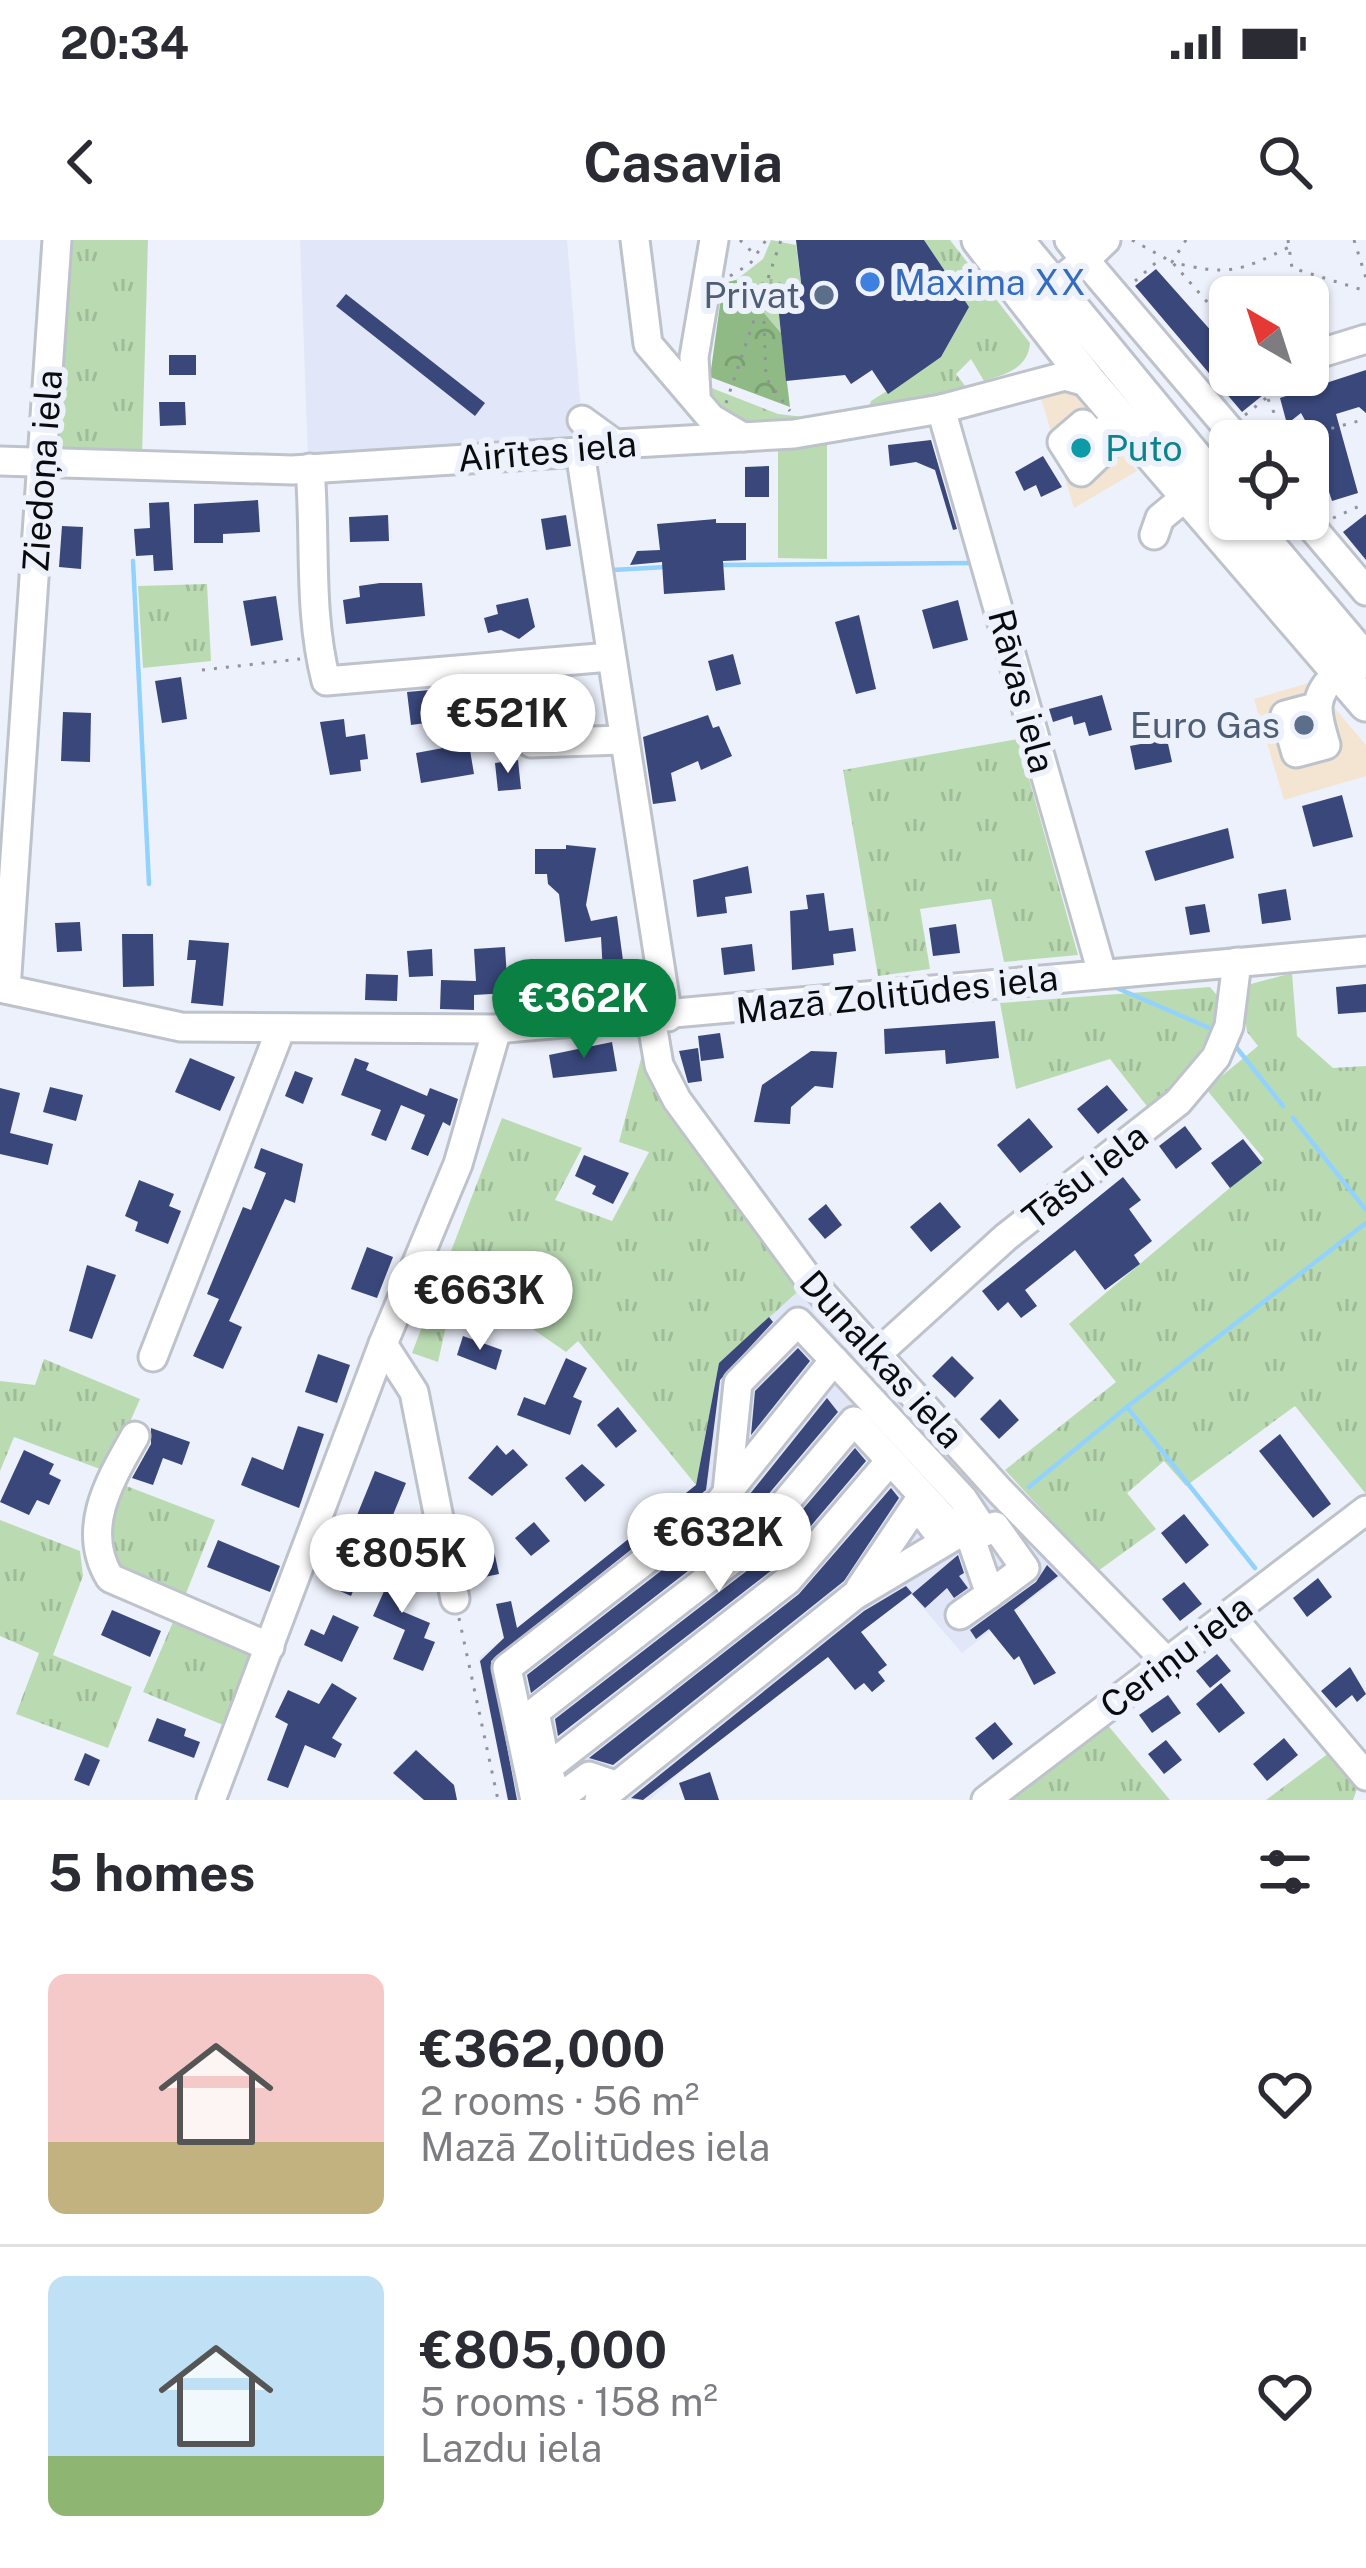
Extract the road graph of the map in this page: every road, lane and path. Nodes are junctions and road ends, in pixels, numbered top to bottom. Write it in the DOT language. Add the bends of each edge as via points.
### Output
graph roads {
  1 [pos="57,240"];
  2 [pos="635,240"];
  3 [pos="715,240"];
  4 [pos="740,240"];
  5 [pos="766,240"];
  6 [pos="782,240"];
  7 [pos="979,240"];
  8 [pos="1016,240"];
  9 [pos="1132,240"];
  10 [pos="1186,240"];
  11 [pos="1288,240"];
  12 [pos="1354,240"];
  13 [pos="1087,247"];
  14 [pos="1289,247"];
  15 [pos="757,257"];
  16 [pos="1161,259"];
  17 [pos="1172,262"];
  18 [pos="715,277"];
  19 [pos="1366,278"];
  20 [pos="1051,288"];
  21 [pos="1366,291"];
  22 [pos="764,295"];
  23 [pos="1116,297"];
  24 [pos="1209,304"];
  25 [pos="1045,326"];
  26 [pos="1366,339"];
  27 [pos="1329,350"];
  28 [pos="1090,382"];
  29 [pos="1012,389"];
  30 [pos="1269,396"];
  31 [pos="1267,398"];
  32 [pos="704,406"];
  33 [pos="941,410"];
  34 [pos="791,412"];
  35 [pos="1366,418"];
  36 [pos="582,420"];
  37 [pos="1221,420"];
  38 [pos="1247,420"];
  39 [pos="1277,420"];
  40 [pos="1329,429"];
  41 [pos="742,437"];
  42 [pos="614,444"];
  43 [pos="580,452"];
  44 [pos="0,460"];
  45 [pos="42,464"];
  46 [pos="310,468"];
  47 [pos="1209,475"];
  48 [pos="1188,495"];
  49 [pos="1365,504"];
  50 [pos="1329,515"];
  51 [pos="1154,535"];
  52 [pos="1261,540"];
  53 [pos="1323,540"];
  54 [pos="1366,591"];
  55 [pos="319,653"];
  56 [pos="610,657"];
  57 [pos="1348,664"];
  58 [pos="202,670"];
  59 [pos="1366,704"];
  60 [pos="1315,707"];
  61 [pos="622,740"];
  62 [pos="531,743"];
  63 [pos="1366,951"];
  64 [pos="1237,962"];
  65 [pos="1102,973"];
  66 [pos="3,989"];
  67 [pos="659,1018"];
  68 [pos="496,1029"];
  69 [pos="280,1031"];
  70 [pos="383,1344"];
  71 [pos="876,1355"];
  72 [pos="153,1358"];
  73 [pos="834,1360"];
  74 [pos="135,1436"];
  75 [pos="889,1462"];
  76 [pos="727,1492"];
  77 [pos="1366,1510"];
  78 [pos="1021,1512"];
  79 [pos="970,1533"];
  80 [pos="990,1594"];
  81 [pos="854,1596"];
  82 [pos="455,1599"];
  83 [pos="960,1615"];
  84 [pos="1230,1616"];
  85 [pos="269,1648"];
  86 [pos="1168,1663"];
  87 [pos="547,1768"];
  88 [pos="1366,1777"];
  89 [pos="607,1792"];
  90 [pos="211,1800"];
  91 [pos="498,1800"];
  92 [pos="535,1800"];
  93 [pos="986,1800"];
  1 -- 45 [label="street, Ziedoņa iela"];
  2 -- 32 [label="street" via="648,344"];
  3 -- 32 [label="street" via="694,357"];
  4 -- 15 [label="path"];
  5 -- 15 [label="path"];
  6 -- 22 [label="path"];
  7 -- 25 [label="main road"];
  8 -- 20 [label="main road"];
  9 -- 16 [label="path"];
  10 -- 17 [label="path"];
  11 -- 14 [label="path"];
  12 -- 19 [label="path"];
  13 -- 20 [label="street"];
  13 -- 23 [label="street"];
  14 -- 17 [label="path" via="1242,271"];
  14 -- 21 [label="path" via="1292,268"];
  15 -- 18 [label="path" via="740,272"];
  16 -- 17 [label="path"];
  16 -- 23 [label="path"];
  17 -- 24 [label="path"];
  20 -- 47 [label="main road"];
  22 -- 32 [label="path" via="723,413"];
  22 -- 34 [label="path" via="766,378"];
  23 -- 37 [label="street"];
  25 -- 28 [label="main road"];
  25 -- 29 [label="street" via="1040,362"];
  26 -- 27 [label="street"];
  28 -- 29 [label="street, Airītes iela" via="1065,376"];
  28 -- 48 [label="main road" via="1095,438"];
  29 -- 33 [label="street, Airītes iela"];
  30 -- 31 [label="path"];
  31 -- 38 [label="path"];
  31 -- 39 [label="path"];
  32 -- 41 [label="street"];
  33 -- 41 [label="street, Airītes iela"];
  33 -- 65 [label="street, Rāvas iela"];
  35 -- 40 [label="path"];
  36 -- 42 [label="street"];
  41 -- 42 [label="street, Airītes iela"];
  42 -- 43 [label="street, Airītes iela"];
  43 -- 46 [label="street, Airītes iela"];
  43 -- 56 [label="street, Dunalkas iela"];
  44 -- 45 [label="street, Airītes iela"];
  45 -- 46 [label="street, Airītes iela"];
  45 -- 66 [label="street, Ziedoņa iela"];
  46 -- 55 [label="street"];
  48 -- 51 [label="street" via="1160,518"];
  48 -- 57 [label="main road"];
  49 -- 50 [label="path"];
  52 -- 57 [label="main road"];
  53 -- 54 [label="street"];
  55 -- 56 [label="street" via="326,680"];
  55 -- 58 [label="path"];
  56 -- 61 [label="street, Dunalkas iela"];
  57 -- 59 [label="main road"];
  57 -- 60 [label="street" via="1324,685"];
  61 -- 62 [label="street"];
  61 -- 67 [label="street, Dunalkas iela" via="649,875"];
  63 -- 64 [label="street, Mazā Zolitūdes iela"];
  64 -- 65 [label="street, Mazā Zolitūdes iela"];
  64 -- 71 [label="street, Tāšu iela" via="1229,1026 1216,1057 1178,1102 1006,1237"];
  65 -- 67 [label="street, Mazā Zolitūdes iela"];
  66 -- 69 [label="street, Mazā Zolitūdes iela" via="182,1027"];
  67 -- 68 [label="street, Mazā Zolitūdes iela"];
  67 -- 71 [label="street, Dunalkas iela" via="659,1065 696,1129"];
  68 -- 69 [label="street, Mazā Zolitūdes iela"];
  68 -- 70 [label="street" via="458,1164"];
  69 -- 72 [label="street"];
  70 -- 82 [label="street" via="414,1393"];
  70 -- 85 [label="street"];
  71 -- 78 [label="street, Dunalkas iela"];
  73 -- 76 [label="street"];
  73 -- 76 [label="street" via="798,1322 739,1383"];
  73 -- 79 [label="street" via="962,1499"];
  74 -- 85 [label="street" via="100,1506 98,1560 110,1578"];
  75 -- 79 [label="street"];
  75 -- 87 [label="street" via="788,1580"];
  75 -- 87 [label="street" via="854,1421 746,1550 535,1712"];
  76 -- 92 [label="street" via="507,1668"];
  77 -- 84 [label="street, Ceriņu iela"];
  78 -- 79 [label="street"];
  78 -- 86 [label="street, Dunalkas iela"];
  79 -- 80 [label="street"];
  79 -- 80 [label="street" via="1025,1568"];
  79 -- 81 [label="street"];
  79 -- 81 [label="street" via="916,1505"];
  80 -- 83 [label="street"];
  81 -- 89 [label="street"];
  82 -- 91 [label="path"];
  84 -- 86 [label="street, Ceriņu iela"];
  84 -- 88 [label="street"];
  85 -- 90 [label="street"];
  86 -- 93 [label="street, Ceriņu iela"];
  87 -- 89 [label="street" via="558,1799 589,1776"];
}
